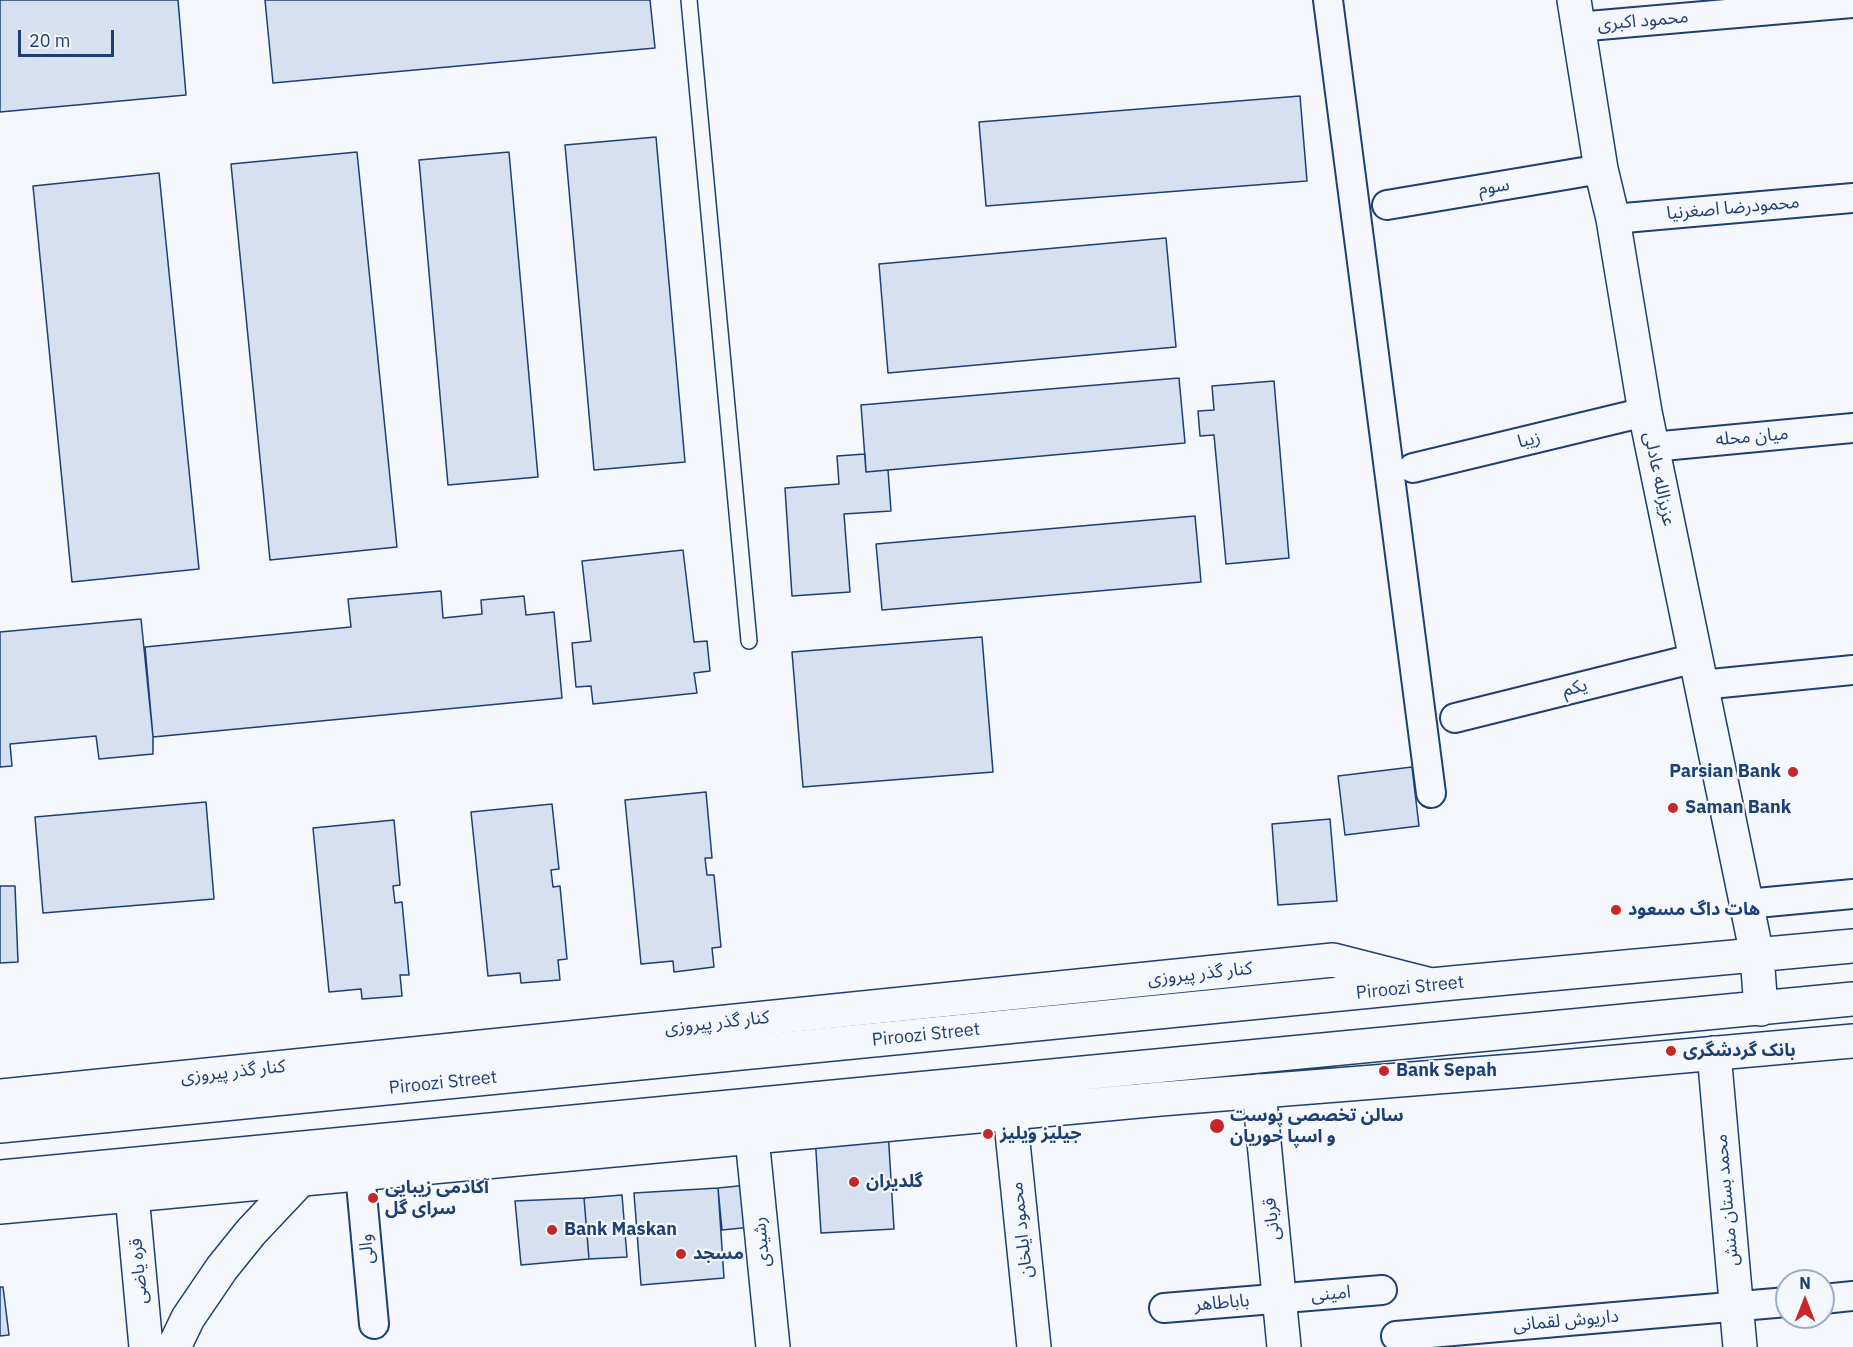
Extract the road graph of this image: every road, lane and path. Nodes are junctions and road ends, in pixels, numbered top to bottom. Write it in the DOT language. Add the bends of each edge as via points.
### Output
graph roads {
  1 [pos="689,0"];
  2 [pos="1328,0"];
  3 [pos="1853,3"];
  4 [pos="1575,14"];
  5 [pos="1601,169"];
  6 [pos="1853,198"];
  7 [pos="1388,205"];
  8 [pos="1613,219"];
  9 [pos="1645,412"];
  10 [pos="1853,428"];
  11 [pos="1652,447"];
  12 [pos="1413,468"];
  13 [pos="749,641"];
  14 [pos="1853,670"];
  15 [pos="1698,671"];
  16 [pos="1455,718"];
  17 [pos="1431,794"];
  18 [pos="1853,894"];
  19 [pos="1746,904"];
  20 [pos="1853,946"];
  21 [pos="1757,955"];
  22 [pos="1431,986"];
  23 [pos="1853,999"];
  24 [pos="1761,1009"];
  25 [pos="1853,1041"];
  26 [pos="1714,1053"];
  27 [pos="1259,1090"];
  28 [pos="0,1096"];
  29 [pos="1010,1113"];
  30 [pos="123,1114"];
  31 [pos="0,1126"];
  32 [pos="752,1138"];
  33 [pos="360,1173"];
  34 [pos="0,1177"];
  35 [pos="301,1179"];
  36 [pos="131,1180"];
  37 [pos="0,1207"];
  38 [pos="1382,1290"];
  39 [pos="1853,1296"];
  40 [pos="1280,1298"];
  41 [pos="1835,1298"];
  42 [pos="1775,1303"];
  43 [pos="1736,1306"];
  44 [pos="1164,1308"];
  45 [pos="374,1324"];
  46 [pos="1396,1336"];
  47 [pos="146,1347"];
  48 [pos="174,1347"];
  49 [pos="773,1347"];
  50 [pos="1034,1347"];
  51 [pos="1284,1347"];
  52 [pos="1740,1347"];
  1 -- 13 [label="lane"];
  2 -- 17 [label="street"];
  3 -- 4 [label="street, محمود اکبری"];
  4 -- 5 [label="main road, عزیزالله عادلی"];
  5 -- 7 [label="street, سوم"];
  5 -- 8 [label="main road, عزیزالله عادلی"];
  6 -- 8 [label="street, محمودرضا اصغرنیا"];
  8 -- 9 [label="main road, عزیزالله عادلی"];
  9 -- 11 [label="main road, عزیزالله عادلی"];
  9 -- 12 [label="street, زیبا"];
  10 -- 11 [label="street, میان محله"];
  11 -- 15 [label="main road, عزیزالله عادلی"];
  14 -- 15 [label="street, یکم"];
  15 -- 16 [label="street, یکم"];
  15 -- 19 [label="main road, عزیزالله عادلی"];
  18 -- 19 [label="street"];
  19 -- 21 [label="main road, عزیزالله عادلی"];
  20 -- 21 [label="main road, Piroozi Street"];
  21 -- 22 [label="main road, Piroozi Street"];
  21 -- 24 [label="main road, عزیزالله عادلی"];
  22 -- 28 [label="main road, کنار گذر پیروزی" via="1333,960"];
  22 -- 30 [label="main road, Piroozi Street"];
  23 -- 24 [label="main road"];
  24 -- 36 [label="main road" via="763,1103"];
  25 -- 26 [label="main road"];
  26 -- 27 [label="main road"];
  26 -- 43 [label="main road, محمد بستان منش"];
  27 -- 29 [label="main road"];
  27 -- 40 [label="main road, قربانی"];
  29 -- 32 [label="main road"];
  29 -- 50 [label="main road, محمود ایلخان"];
  30 -- 31 [label="main road, Piroozi Street"];
  30 -- 36 [label="main road, قره یاضی"];
  32 -- 33 [label="main road"];
  32 -- 49 [label="main road, رشیدی"];
  33 -- 35 [label="main road"];
  33 -- 45 [label="street, والی"];
  34 -- 36 [label="main road"];
  35 -- 36 [label="main road"];
  35 -- 48 [label="main road" via="222,1268 188,1318"];
  36 -- 37 [label="main road"];
  36 -- 47 [label="main road, قره یاضی"];
  38 -- 40 [label="street, امینی"];
  39 -- 41 [label="street"];
  40 -- 44 [label="street, باباطاهر"];
  40 -- 51 [label="main road, قربانی"];
  42 -- 43 [label="street, داریوش لقمانی"];
  43 -- 46 [label="street, داریوش لقمانی"];
  43 -- 52 [label="main road, محمد بستان منش"];
}
